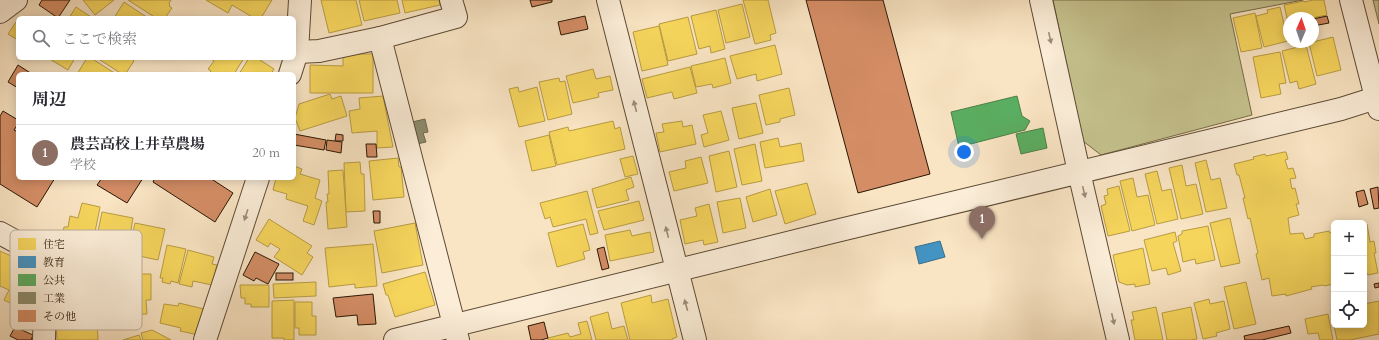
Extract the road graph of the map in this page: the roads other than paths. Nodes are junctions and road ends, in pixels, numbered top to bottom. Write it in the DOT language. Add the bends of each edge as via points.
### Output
graph roads {
  1 [pos="16,0"];
  2 [pos="300,0"];
  3 [pos="451,0"];
  4 [pos="608,0"];
  5 [pos="1041,0"];
  6 [pos="1351,0"];
  7 [pos="0,12"];
  8 [pos="380,38"];
  9 [pos="297,52"];
  10 [pos="296,55"];
  11 [pos="294,60"];
  12 [pos="291,72"];
  13 [pos="1378,101"];
  14 [pos="1079,172"];
  15 [pos="257,180"];
  16 [pos="0,233"];
  17 [pos="10,238"];
  18 [pos="677,270"];
  19 [pos="44,330"];
  20 [pos="457,333"];
  21 [pos="44,340"];
  22 [pos="205,340"];
  23 [pos="395,340"];
  24 [pos="695,340"];
  25 [pos="1118,340"];
  1 -- 7 [label="street"];
  2 -- 9 [label="street"];
  3 -- 8 [label="street" via="456,17"];
  18 -- 4 [label="street, one-way"];
  5 -- 14 [label="street, one-way"];
  6 -- 13 [label="street"];
  8 -- 9 [label="street" via="319,51"];
  8 -- 20 [label="street"];
  9 -- 10 [label="street"];
  11 -- 12 [label="street"];
  13 -- 14 [label="street"];
  14 -- 18 [label="street"];
  14 -- 25 [label="street, one-way"];
  15 -- 22 [label="street, one-way"];
  16 -- 17 [label="street"];
  18 -- 20 [label="street"];
  24 -- 18 [label="street, one-way"];
  19 -- 21 [label="street"];
  20 -- 23 [label="street"];
}
